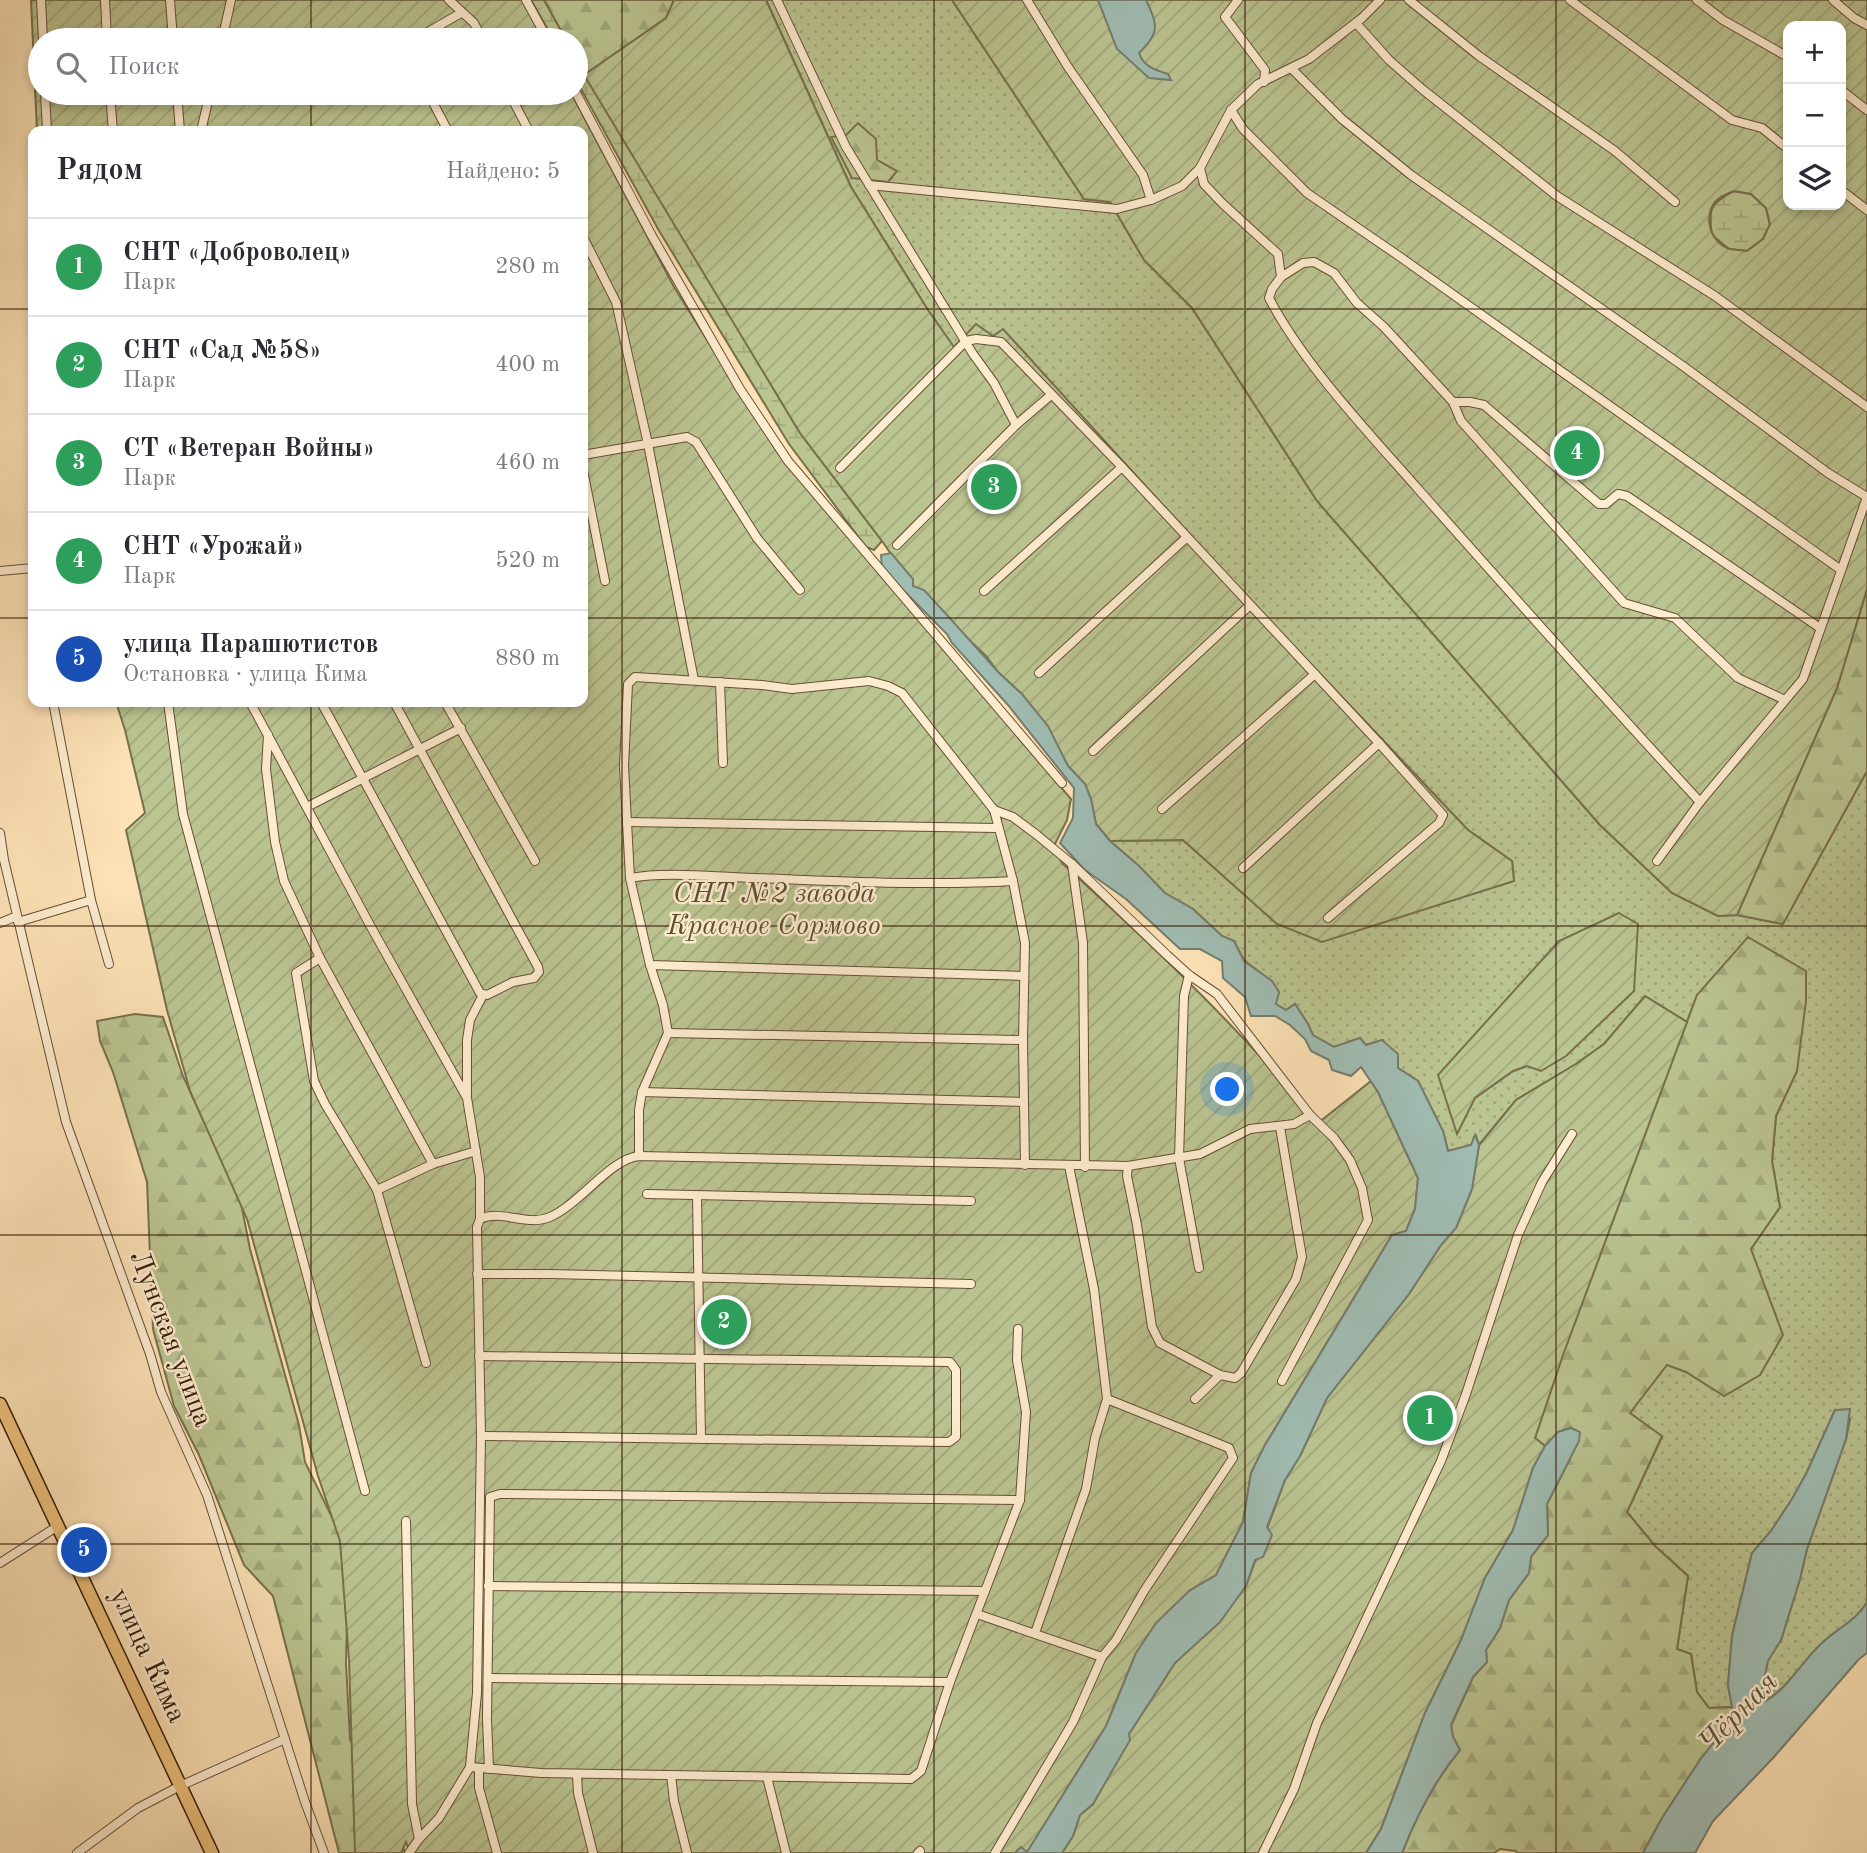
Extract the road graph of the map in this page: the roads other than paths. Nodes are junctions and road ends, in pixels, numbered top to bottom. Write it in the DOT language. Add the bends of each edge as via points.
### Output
graph roads {
  1 [pos="41,0"];
  2 [pos="105,0"];
  3 [pos="170,0"];
  4 [pos="231,0"];
  5 [pos="449,0"];
  6 [pos="526,0"];
  7 [pos="777,0"];
  8 [pos="1027,0"];
  9 [pos="1238,0"];
  10 [pos="1380,0"];
  11 [pos="1409,0"];
  12 [pos="1570,0"];
  13 [pos="1697,0"];
  14 [pos="1833,0"];
  15 [pos="461,13"];
  16 [pos="1356,23"];
  17 [pos="1867,25"];
  18 [pos="42,28"];
  19 [pos="106,28"];
  20 [pos="172,28"];
  21 [pos="225,28"];
  22 [pos="435,28"];
  23 [pos="477,28"];
  24 [pos="541,28"];
  25 [pos="1783,54"];
  26 [pos="1292,69"];
  27 [pos="1264,82"];
  28 [pos="1846,94"];
  29 [pos="46,105"];
  30 [pos="111,105"];
  31 [pos="178,105"];
  32 [pos="207,105"];
  33 [pos="434,105"];
  34 [pos="515,105"];
  35 [pos="582,105"];
  36 [pos="1231,110"];
  37 [pos="1867,110"];
  38 [pos="47,126"];
  39 [pos="113,126"];
  40 [pos="180,126"];
  41 [pos="202,126"];
  42 [pos="444,126"];
  43 [pos="526,126"];
  44 [pos="1786,147"];
  45 [pos="1200,168"];
  46 [pos="869,185"];
  47 [pos="1846,194"];
  48 [pos="1151,200"];
  49 [pos="1675,202"];
  50 [pos="1867,210"];
  51 [pos="588,247"];
  52 [pos="1281,277"];
  53 [pos="966,341"];
  54 [pos="1051,395"];
  55 [pos="1453,402"];
  56 [pos="1867,407"];
  57 [pos="1016,425"];
  58 [pos="648,444"];
  59 [pos="588,454"];
  60 [pos="1122,467"];
  61 [pos="840,468"];
  62 [pos="588,495"];
  63 [pos="1867,497"];
  64 [pos="1186,538"];
  65 [pos="897,545"];
  66 [pos="28,568"];
  67 [pos="1841,570"];
  68 [pos="0,571"];
  69 [pos="605,581"];
  70 [pos="800,590"];
  71 [pos="984,591"];
  72 [pos="1249,606"];
  73 [pos="1819,628"];
  74 [pos="1039,673"];
  75 [pos="1315,674"];
  76 [pos="694,680"];
  77 [pos="720,682"];
  78 [pos="1785,700"];
  79 [pos="54,707"];
  80 [pos="169,707"];
  81 [pos="253,707"];
  82 [pos="324,707"];
  83 [pos="397,707"];
  84 [pos="448,707"];
  85 [pos="461,728"];
  86 [pos="268,735"];
  87 [pos="1379,743"];
  88 [pos="419,749"];
  89 [pos="1093,751"];
  90 [pos="723,762"];
  91 [pos="362,777"];
  92 [pos="1062,783"];
  93 [pos="1700,802"];
  94 [pos="307,807"];
  95 [pos="1163,809"];
  96 [pos="994,810"];
  97 [pos="627,822"];
  98 [pos="997,828"];
  99 [pos="0,833"];
  100 [pos="535,861"];
  101 [pos="1657,861"];
  102 [pos="1072,864"];
  103 [pos="1242,868"];
  104 [pos="630,878"];
  105 [pos="1013,881"];
  106 [pos="91,900"];
  107 [pos="1328,918"];
  108 [pos="18,919"];
  109 [pos="0,923"];
  110 [pos="320,958"];
  111 [pos="109,964"];
  112 [pos="650,965"];
  113 [pos="1189,975"];
  114 [pos="1023,976"];
  115 [pos="484,995"];
  116 [pos="668,1033"];
  117 [pos="1023,1040"];
  118 [pos="642,1093"];
  119 [pos="467,1098"];
  120 [pos="1024,1102"];
  121 [pos="1310,1115"];
  122 [pos="1280,1127"];
  123 [pos="1572,1134"];
  124 [pos="476,1151"];
  125 [pos="639,1156"];
  126 [pos="1178,1158"];
  127 [pos="433,1164"];
  128 [pos="1025,1165"];
  129 [pos="1069,1166"];
  130 [pos="1128,1166"];
  131 [pos="1085,1167"];
  132 [pos="377,1190"];
  133 [pos="647,1194"];
  134 [pos="697,1196"];
  135 [pos="971,1202"];
  136 [pos="480,1219"];
  137 [pos="1199,1268"];
  138 [pos="477,1275"];
  139 [pos="699,1277"];
  140 [pos="971,1284"];
  141 [pos="1018,1329"];
  142 [pos="479,1356"];
  143 [pos="700,1360"];
  144 [pos="426,1363"];
  145 [pos="1220,1375"];
  146 [pos="1282,1381"];
  147 [pos="1107,1399"];
  148 [pos="1195,1399"];
  149 [pos="0,1404"];
  150 [pos="481,1436"];
  151 [pos="701,1439"];
  152 [pos="365,1491"];
  153 [pos="1020,1500"];
  154 [pos="407,1521"];
  155 [pos="58,1526"];
  156 [pos="0,1563"];
  157 [pos="488,1586"];
  158 [pos="985,1591"];
  159 [pos="977,1614"];
  160 [pos="1035,1633"];
  161 [pos="1102,1657"];
  162 [pos="488,1678"];
  163 [pos="950,1682"];
  164 [pos="285,1739"];
  165 [pos="474,1768"];
  166 [pos="489,1769"];
  167 [pos="576,1773"];
  168 [pos="671,1775"];
  169 [pos="767,1777"];
  170 [pos="180,1786"];
  171 [pos="419,1839"];
  172 [pos="77,1853"];
  173 [pos="212,1853"];
  174 [pos="324,1853"];
  175 [pos="409,1853"];
  176 [pos="497,1853"];
  177 [pos="593,1853"];
  178 [pos="687,1853"];
  179 [pos="786,1853"];
  180 [pos="995,1853"];
  181 [pos="1263,1853"];
  1 -- 18 [label="street"];
  2 -- 19 [label="street"];
  3 -- 20 [label="street"];
  4 -- 21 [label="street"];
  5 -- 15 [label="street"];
  6 -- 24 [label="street"];
  7 -- 46 [label="street" via="846,147"];
  8 -- 48 [label="street" via="1143,175"];
  9 -- 27 [label="street" via="1225,17 1265,70"];
  10 -- 16 [label="street"];
  11 -- 49 [label="street" via="1479,56 1615,151"];
  12 -- 44 [label="street" via="1732,120 1762,128"];
  13 -- 25 [label="street"];
  14 -- 17 [label="street"];
  15 -- 22 [label="street"];
  15 -- 23 [label="street"];
  16 -- 26 [label="street"];
  16 -- 56 [label="street" via="1422,89 1557,197 1715,296"];
  26 -- 27 [label="street"];
  26 -- 63 [label="street" via="1342,119 1411,175"];
  27 -- 36 [label="street"];
  28 -- 37 [label="street"];
  29 -- 38 [label="street"];
  30 -- 39 [label="street"];
  31 -- 40 [label="street"];
  32 -- 41 [label="street"];
  33 -- 42 [label="street"];
  34 -- 43 [label="street"];
  35 -- 92 [label="street" via="740,389 788,461"];
  36 -- 45 [label="street"];
  36 -- 67 [label="street" via="1243,129 1307,193"];
  45 -- 48 [label="street" via="1182,186"];
  45 -- 52 [label="street" via="1204,184 1213,194 1278,254"];
  46 -- 48 [label="street" via="1117,209"];
  46 -- 53 [label="street"];
  47 -- 50 [label="street"];
  51 -- 58 [label="street" via="616,302"];
  52 -- 55 [label="street" via="1303,263 1314,262 1334,273"];
  52 -- 93 [label="street" via="1269,298 1350,411"];
  53 -- 54 [label="street" via="1001,342"];
  53 -- 57 [label="street"];
  53 -- 61 [label="street"];
  54 -- 57 [label="street"];
  54 -- 60 [label="street"];
  55 -- 73 [label="street" via="1484,405 1599,504 1618,494 1627,496"];
  55 -- 78 [label="street" via="1461,421 1624,603 1675,618 1738,678"];
  57 -- 65 [label="street"];
  58 -- 59 [label="street"];
  58 -- 70 [label="street" via="687,437 696,442 757,537"];
  58 -- 76 [label="street"];
  60 -- 64 [label="street"];
  60 -- 71 [label="street"];
  62 -- 69 [label="street"];
  63 -- 67 [label="street"];
  64 -- 72 [label="street"];
  64 -- 74 [label="street"];
  66 -- 68 [label="street"];
  67 -- 73 [label="street"];
  72 -- 75 [label="street"];
  72 -- 89 [label="street"];
  73 -- 78 [label="street" via="1803,679"];
  75 -- 87 [label="street"];
  75 -- 95 [label="street"];
  76 -- 77 [label="street"];
  76 -- 97 [label="street" via="635,677 628,684"];
  77 -- 90 [label="street"];
  77 -- 96 [label="street" via="792,689 869,681 888,686 902,693"];
  78 -- 93 [label="street"];
  79 -- 106 [label="street"];
  80 -- 152 [label="street" via="183,814"];
  81 -- 86 [label="street"];
  82 -- 91 [label="street"];
  83 -- 88 [label="street"];
  84 -- 85 [label="street"];
  85 -- 88 [label="street"];
  85 -- 100 [label="street"];
  86 -- 94 [label="street"];
  86 -- 110 [label="street" via="266,769 284,881"];
  87 -- 103 [label="street"];
  87 -- 107 [label="street" via="1443,815"];
  88 -- 91 [label="street"];
  88 -- 115 [label="street" via="540,972"];
  91 -- 94 [label="street"];
  91 -- 115 [label="street"];
  93 -- 101 [label="street"];
  94 -- 119 [label="street"];
  96 -- 98 [label="street"];
  96 -- 102 [label="street" via="1013,817"];
  97 -- 98 [label="street"];
  97 -- 104 [label="street"];
  98 -- 105 [label="street"];
  99 -- 108 [label="street, Лунская улица"];
  102 -- 113 [label="street"];
  102 -- 131 [label="street" via="1083,943"];
  104 -- 105 [label="street" via="949,885"];
  104 -- 112 [label="street"];
  105 -- 114 [label="street" via="1025,943"];
  106 -- 108 [label="street"];
  106 -- 111 [label="street"];
  108 -- 109 [label="street"];
  108 -- 164 [label="street, Лунская улица" via="66,1122 161,1392 207,1495"];
  110 -- 127 [label="street"];
  110 -- 132 [label="street" via="296,972 314,1081"];
  112 -- 114 [label="street"];
  112 -- 116 [label="street"];
  113 -- 121 [label="street" via="1217,993"];
  113 -- 126 [label="street" via="1184,996"];
  114 -- 117 [label="street"];
  115 -- 119 [label="street" via="470,1020"];
  116 -- 117 [label="street"];
  116 -- 118 [label="street"];
  117 -- 120 [label="street"];
  118 -- 120 [label="street"];
  118 -- 125 [label="street"];
  119 -- 124 [label="street"];
  120 -- 128 [label="street"];
  121 -- 122 [label="street"];
  121 -- 146 [label="street" via="1350,1160 1368,1220"];
  122 -- 126 [label="street" via="1250,1129 1200,1154"];
  122 -- 145 [label="street" via="1302,1257 1296,1279 1241,1373 1235,1378"];
  123 -- 181 [label="street" via="1542,1182 1518,1235 1441,1461 1317,1723 1294,1789"];
  124 -- 127 [label="street"];
  124 -- 136 [label="street"];
  125 -- 128 [label="street"];
  125 -- 136 [label="street" via="626,1157 553,1216 539,1221 489,1215"];
  126 -- 130 [label="street"];
  126 -- 137 [label="street"];
  127 -- 132 [label="street"];
  128 -- 129 [label="street"];
  129 -- 131 [label="street"];
  129 -- 147 [label="street" via="1094,1289"];
  130 -- 131 [label="street"];
  130 -- 145 [label="street" via="1152,1326 1160,1343"];
  132 -- 144 [label="street"];
  133 -- 134 [label="street"];
  134 -- 135 [label="street"];
  134 -- 139 [label="street"];
  136 -- 138 [label="street"];
  138 -- 139 [label="street"];
  138 -- 142 [label="street"];
  139 -- 140 [label="street"];
  139 -- 143 [label="street"];
  141 -- 153 [label="street" via="1017,1360 1026,1412"];
  142 -- 143 [label="street"];
  142 -- 150 [label="street"];
  143 -- 151 [label="street"];
  143 -- 151 [label="street" via="950,1362 956,1370 956,1437 949,1442"];
  145 -- 148 [label="street"];
  147 -- 160 [label="street" via="1086,1489"];
  147 -- 161 [label="street" via="1229,1448 1233,1458"];
  149 -- 155 [label="main road, улица Кима"];
  150 -- 151 [label="street"];
  150 -- 165 [label="street"];
  153 -- 157 [label="street" via="500,1494 488,1501"];
  153 -- 158 [label="street"];
  154 -- 171 [label="street" via="412,1804"];
  155 -- 156 [label="street"];
  155 -- 170 [label="main road, улица Кима"];
  157 -- 158 [label="street"];
  157 -- 162 [label="street"];
  158 -- 159 [label="street"];
  159 -- 160 [label="street"];
  159 -- 163 [label="street"];
  160 -- 161 [label="street"];
  161 -- 180 [label="street" via="1073,1722"];
  162 -- 163 [label="street"];
  162 -- 166 [label="street"];
  163 -- 169 [label="street" via="918,1776"];
  164 -- 170 [label="street"];
  164 -- 174 [label="street, Лунская улица"];
  165 -- 166 [label="street"];
  165 -- 171 [label="street"];
  165 -- 176 [label="street"];
  166 -- 167 [label="street"];
  167 -- 168 [label="street"];
  167 -- 177 [label="street"];
  168 -- 169 [label="street"];
  168 -- 178 [label="street"];
  169 -- 179 [label="street"];
  170 -- 172 [label="street" via="138,1808"];
  170 -- 173 [label="main road, улица Кима"];
  171 -- 175 [label="street"];
}
